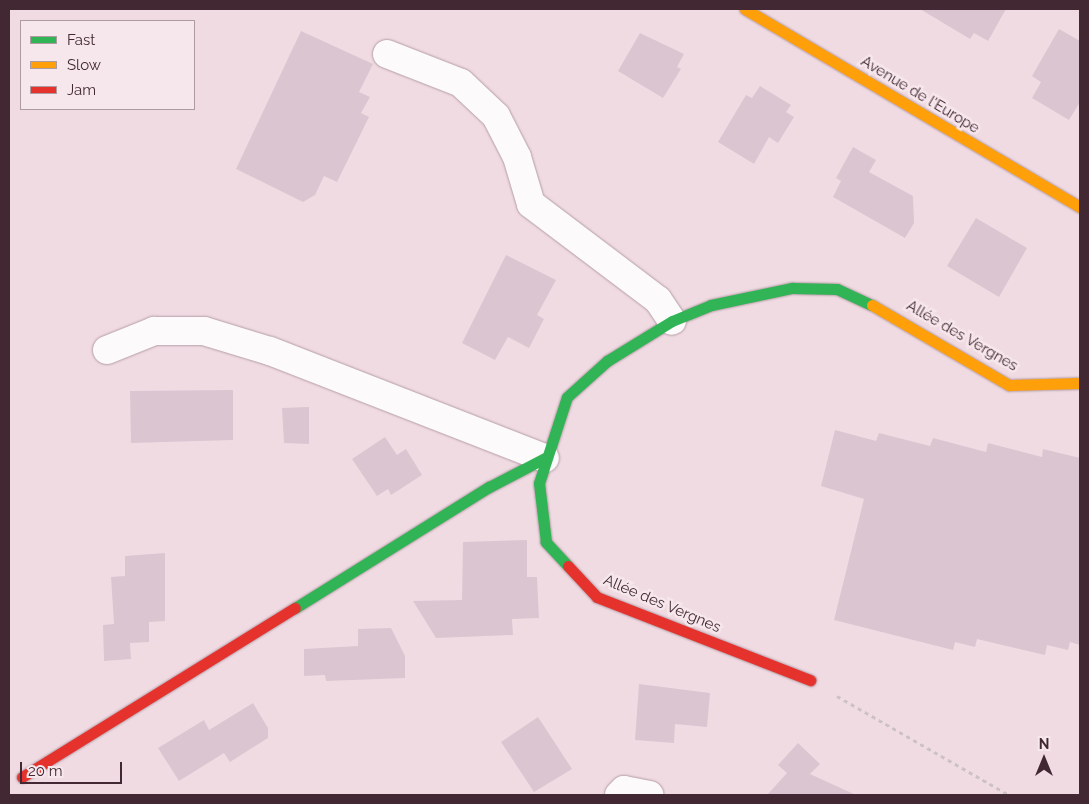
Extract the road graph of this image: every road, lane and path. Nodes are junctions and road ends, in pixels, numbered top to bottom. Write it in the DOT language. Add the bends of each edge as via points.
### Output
graph roads {
  1 [pos="745,9"];
  2 [pos="387,54"];
  3 [pos="1080,207"];
  4 [pos="672,321"];
  5 [pos="106,350"];
  6 [pos="1080,383"];
  7 [pos="545,458"];
  8 [pos="810,680"];
  9 [pos="22,777"];
  10 [pos="618,795"];
  11 [pos="650,795"];
  12 [pos="1010,795"];
  1 -- 3 [label="street, Avenue de l'Europe"];
  2 -- 4 [label="street" via="461,83 496,116 517,158 531,204 658,300"];
  4 -- 6 [label="street, Allée des Vergnes" via="711,305 792,288 837,289 897,316 1009,385"];
  4 -- 7 [label="street, Allée des Vergnes" via="607,361 567,397"];
  5 -- 7 [label="street" via="154,331 204,331 317,369"];
  7 -- 8 [label="street, Allée des Vergnes" via="539,483 546,542 598,596"];
  7 -- 9 [label="street" via="490,487"];
  8 -- 12 [label="path"];
  10 -- 11 [label="street" via="624,790"];
}
